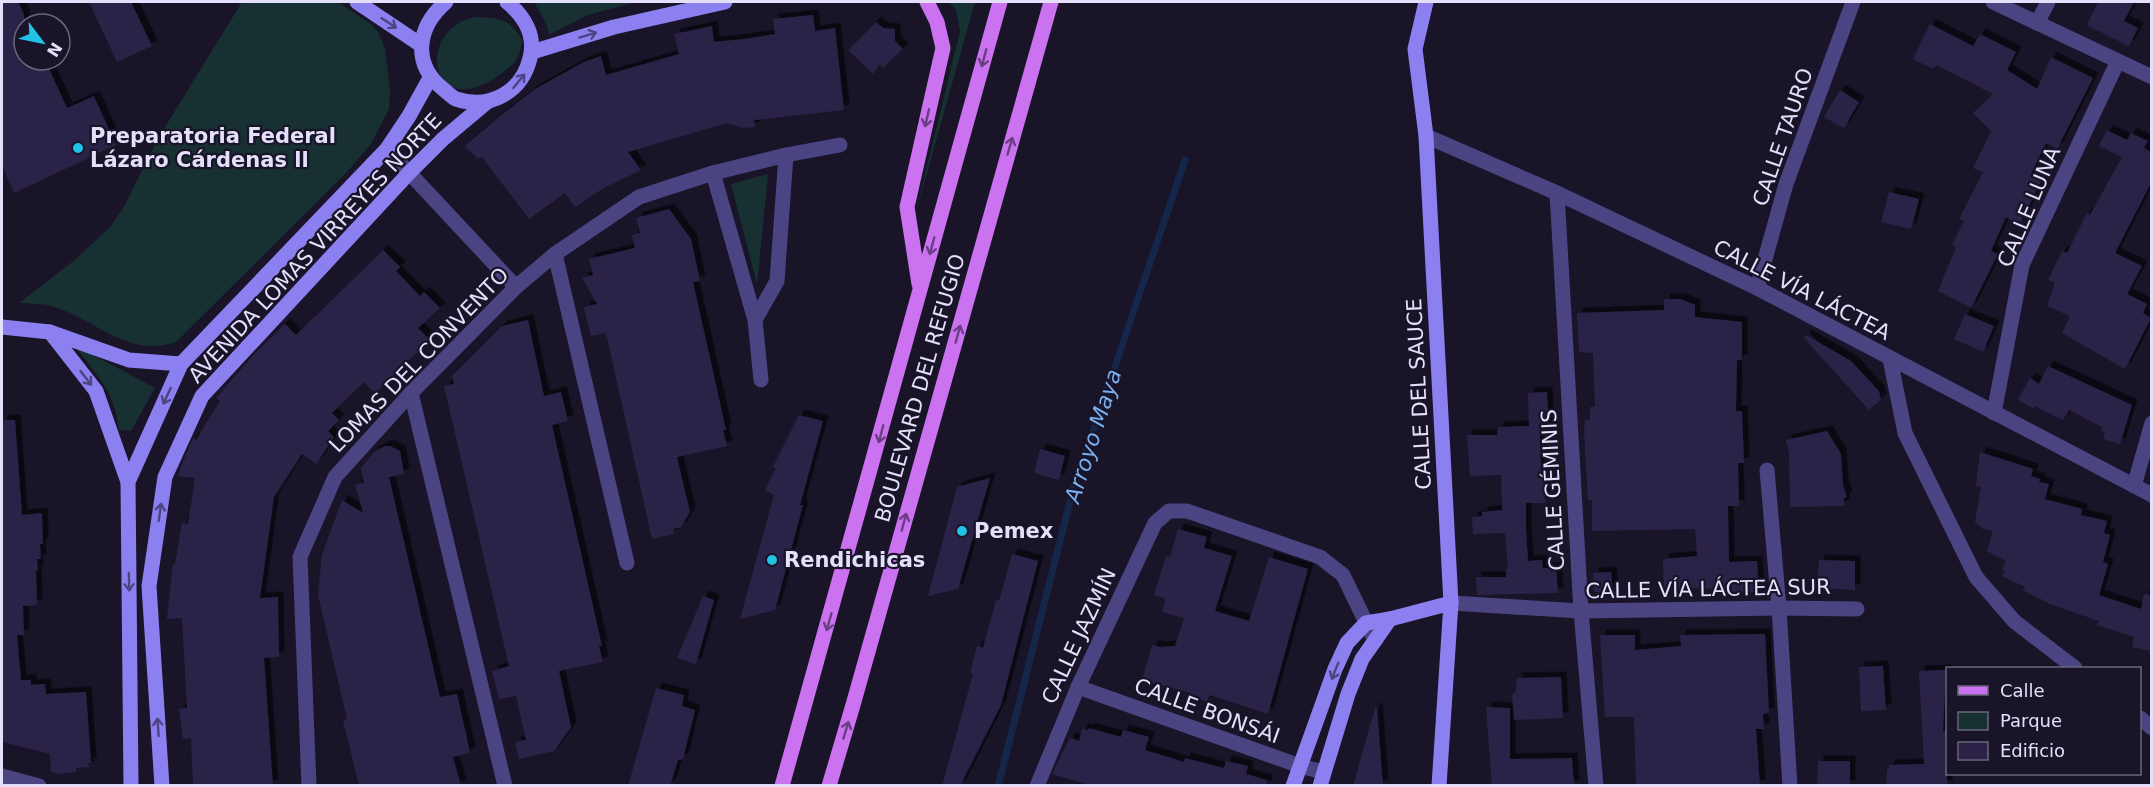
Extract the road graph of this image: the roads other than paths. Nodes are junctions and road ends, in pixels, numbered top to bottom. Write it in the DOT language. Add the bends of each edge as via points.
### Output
graph roads {
  1 [pos="357,2"];
  2 [pos="447,2"];
  3 [pos="507,2"];
  4 [pos="726,2"];
  5 [pos="927,2"];
  6 [pos="1000,2"];
  7 [pos="1051,2"];
  8 [pos="1426,2"];
  9 [pos="1853,2"];
  10 [pos="1993,2"];
  11 [pos="2048,2"];
  12 [pos="2037,23"];
  13 [pos="421,45"];
  14 [pos="532,52"];
  15 [pos="2118,61"];
  16 [pos="2151,77"];
  17 [pos="430,78"];
  18 [pos="487,102"];
  19 [pos="1426,136"];
  20 [pos="840,145"];
  21 [pos="387,148"];
  22 [pos="786,155"];
  23 [pos="409,173"];
  24 [pos="713,173"];
  25 [pos="1557,193"];
  26 [pos="555,254"];
  27 [pos="516,287"];
  28 [pos="1757,288"];
  29 [pos="920,290"];
  30 [pos="755,320"];
  31 [pos="2,327"];
  32 [pos="50,332"];
  33 [pos="1890,358"];
  34 [pos="181,364"];
  35 [pos="761,380"];
  36 [pos="411,393"];
  37 [pos="1994,413"];
  38 [pos="2151,423"];
  39 [pos="1767,470"];
  40 [pos="128,482"];
  41 [pos="2134,486"];
  42 [pos="2151,495"];
  43 [pos="627,563"];
  44 [pos="1451,603"];
  45 [pos="1779,608"];
  46 [pos="1857,609"];
  47 [pos="1581,611"];
  48 [pos="1390,619"];
  49 [pos="1366,623"];
  50 [pos="1375,640"];
  51 [pos="2072,667"];
  52 [pos="1078,687"];
  53 [pos="1300,766"];
  54 [pos="2,776"];
  55 [pos="1321,779"];
  56 [pos="39,786"];
  57 [pos="131,786"];
  58 [pos="162,786"];
  59 [pos="309,786"];
  60 [pos="505,786"];
  61 [pos="782,786"];
  62 [pos="829,786"];
  63 [pos="1037,786"];
  64 [pos="1293,786"];
  65 [pos="1439,786"];
  66 [pos="1596,786"];
  67 [pos="1790,786"];
  1 -- 13 [label="street, one-way"];
  2 -- 13 [label="street" via="434,12"];
  3 -- 14 [label="street" via="526,23"];
  14 -- 4 [label="street, one-way" via="614,27"];
  5 -- 29 [label="main road, one-way" via="943,48 907,207"];
  6 -- 29 [label="main road, BOULEVARD DEL REFUGIO, one-way"];
  62 -- 7 [label="main road, BOULEVARD DEL REFUGIO, one-way"];
  8 -- 19 [label="street, CALLE DEL SAUCE" via="1415,49"];
  9 -- 28 [label="street, CALLE TAURO" via="1786,184"];
  10 -- 12 [label="street"];
  11 -- 12 [label="street"];
  12 -- 15 [label="street"];
  13 -- 17 [label="street"];
  18 -- 14 [label="street, AVENIDA LOMAS VIRREYES NORTE, one-way" via="504,96 518,84 528,69"];
  15 -- 16 [label="street"];
  15 -- 37 [label="street, CALLE LUNA" via="2022,265"];
  17 -- 18 [label="street" via="454,99"];
  17 -- 21 [label="street, AVENIDA LOMAS VIRREYES NORTE"];
  18 -- 23 [label="street, AVENIDA LOMAS VIRREYES NORTE"];
  19 -- 25 [label="street, CALLE VÍA LÁCTEA"];
  19 -- 44 [label="street, CALLE DEL SAUCE"];
  20 -- 22 [label="street, LOMAS DEL CONVENTO"];
  21 -- 23 [label="street"];
  21 -- 34 [label="street, AVENIDA LOMAS VIRREYES NORTE"];
  22 -- 24 [label="street, LOMAS DEL CONVENTO"];
  22 -- 30 [label="street" via="777,281"];
  23 -- 27 [label="street"];
  58 -- 23 [label="street, AVENIDA LOMAS VIRREYES NORTE, one-way" via="149,586 165,477 201,396"];
  24 -- 26 [label="street, LOMAS DEL CONVENTO" via="639,196"];
  24 -- 30 [label="street"];
  25 -- 28 [label="street, CALLE VÍA LÁCTEA"];
  25 -- 47 [label="street, CALLE GÉMINIS"];
  26 -- 27 [label="street, LOMAS DEL CONVENTO"];
  26 -- 43 [label="street"];
  27 -- 36 [label="street, LOMAS DEL CONVENTO"];
  28 -- 33 [label="street, CALLE VÍA LÁCTEA"];
  29 -- 61 [label="main road, BOULEVARD DEL REFUGIO, one-way"];
  30 -- 35 [label="street"];
  31 -- 32 [label="street"];
  32 -- 34 [label="street" via="129,360"];
  32 -- 40 [label="street, one-way" via="96,391"];
  33 -- 37 [label="street, CALLE VÍA LÁCTEA"];
  33 -- 51 [label="street" via="1905,433 1976,577 2014,621"];
  34 -- 40 [label="street, AVENIDA LOMAS VIRREYES NORTE, one-way"];
  36 -- 59 [label="street, LOMAS DEL CONVENTO" via="335,477 300,557"];
  36 -- 60 [label="street"];
  37 -- 41 [label="street, CALLE VÍA LÁCTEA"];
  38 -- 41 [label="street"];
  39 -- 45 [label="street"];
  40 -- 57 [label="street, AVENIDA LOMAS VIRREYES NORTE, one-way"];
  41 -- 42 [label="street, CALLE VÍA LÁCTEA"];
  44 -- 47 [label="street, CALLE VÍA LÁCTEA SUR"];
  44 -- 48 [label="street"];
  44 -- 65 [label="street, CALLE DEL SAUCE"];
  45 -- 46 [label="street, CALLE VÍA LÁCTEA SUR"];
  45 -- 47 [label="street, CALLE VÍA LÁCTEA SUR"];
  45 -- 67 [label="street"];
  47 -- 66 [label="street, CALLE GÉMINIS"];
  48 -- 49 [label="street"];
  48 -- 50 [label="street"];
  49 -- 50 [label="street"];
  49 -- 52 [label="street, CALLE JAZMÍN" via="1342,575 1320,557 1188,511 1169,511 1155,523"];
  49 -- 53 [label="street, one-way" via="1347,643"];
  50 -- 55 [label="street" via="1362,659 1348,694"];
  52 -- 53 [label="street, CALLE BONSÁI"];
  52 -- 63 [label="street, CALLE JAZMÍN"];
  53 -- 55 [label="street, CALLE BONSÁI"];
  53 -- 64 [label="street"];
  54 -- 56 [label="street"];
}
